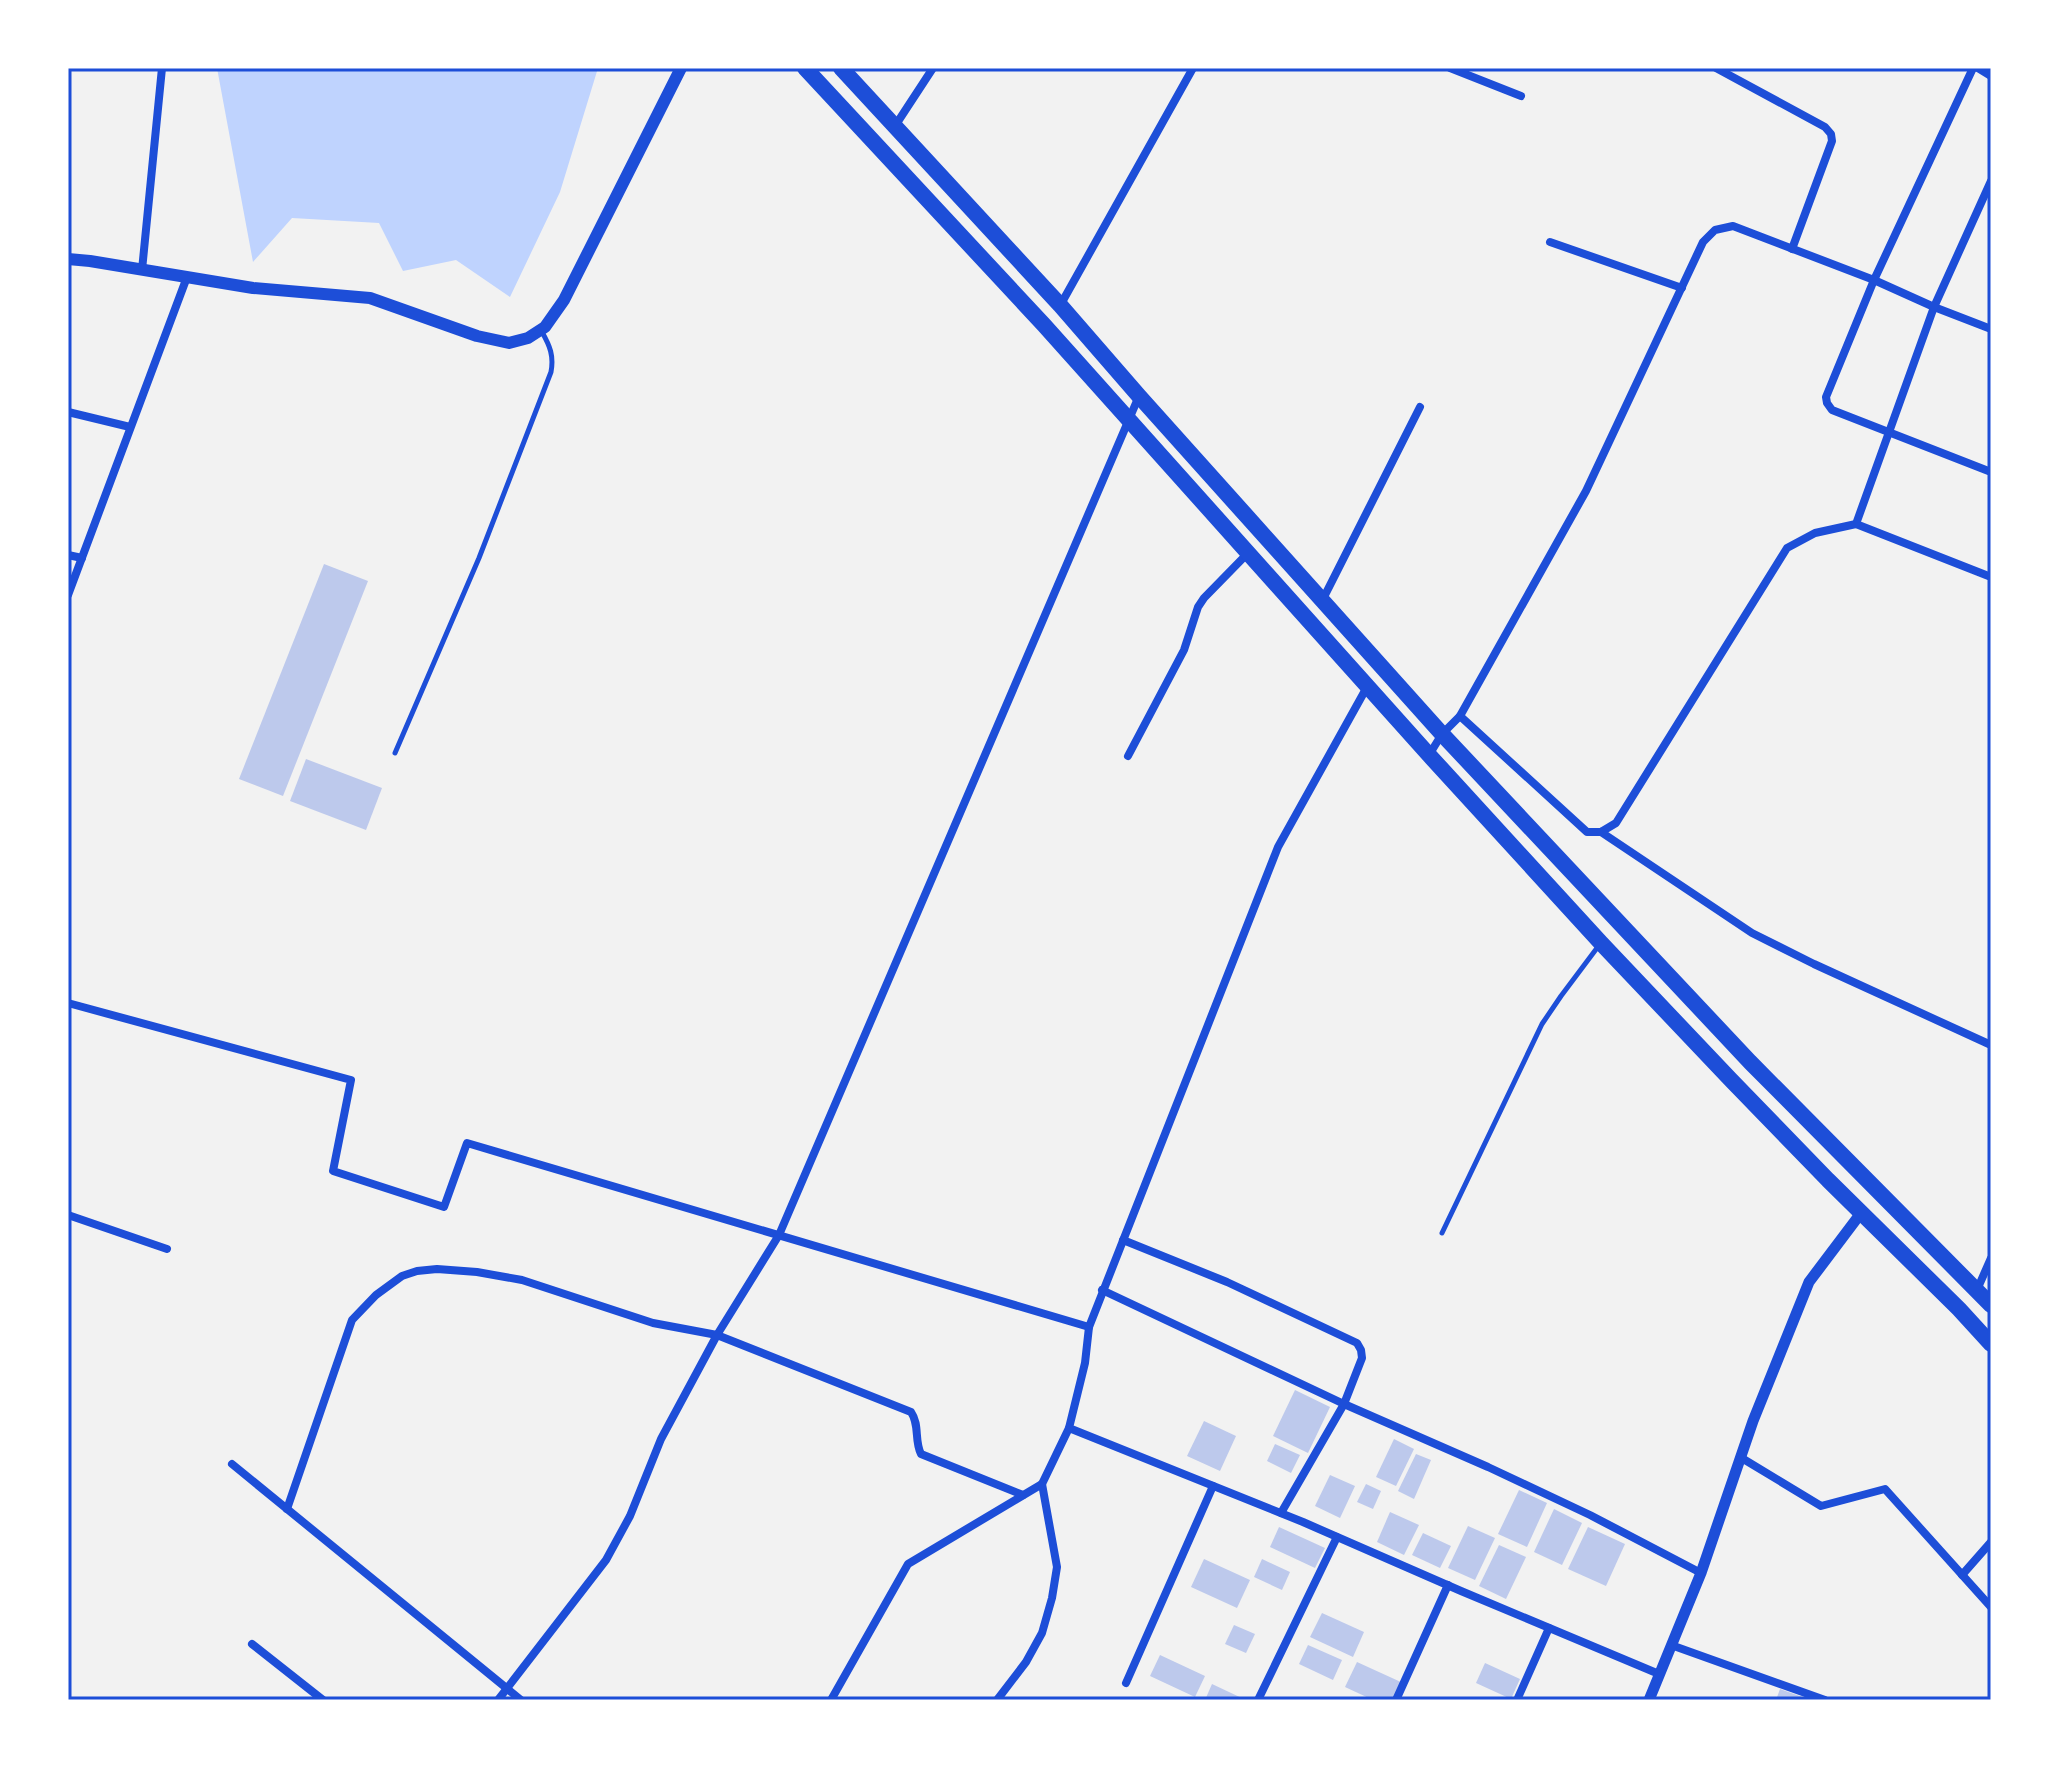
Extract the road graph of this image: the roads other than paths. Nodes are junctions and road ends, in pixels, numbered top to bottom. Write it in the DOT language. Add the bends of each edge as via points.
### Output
graph roads {
  1 [pos="162,68"];
  2 [pos="681,68"];
  3 [pos="805,68"];
  4 [pos="841,68"];
  5 [pos="933,68"];
  6 [pos="1193,68"];
  7 [pos="1450,68"];
  8 [pos="1716,68"];
  9 [pos="1975,68"];
  10 [pos="1991,76"];
  11 [pos="1521,96"];
  12 [pos="895,126"];
  13 [pos="1991,181"];
  14 [pos="1550,242"];
  15 [pos="1792,249"];
  16 [pos="68,259"];
  17 [pos="142,270"];
  18 [pos="187,277"];
  19 [pos="1874,280"];
  20 [pos="1682,288"];
  21 [pos="1060,305"];
  22 [pos="1934,307"];
  23 [pos="1991,329"];
  24 [pos="540,330"];
  25 [pos="1139,396"];
  26 [pos="1420,407"];
  27 [pos="68,412"];
  28 [pos="1129,419"];
  29 [pos="130,427"];
  30 [pos="1888,431"];
  31 [pos="1991,472"];
  32 [pos="1856,524"];
  33 [pos="1249,553"];
  34 [pos="68,555"];
  35 [pos="82,558"];
  36 [pos="1991,577"];
  37 [pos="68,595"];
  38 [pos="1323,599"];
  39 [pos="1368,686"];
  40 [pos="1460,716"];
  41 [pos="1442,734"];
  42 [pos="395,753"];
  43 [pos="1429,755"];
  44 [pos="1128,756"];
  45 [pos="1601,832"];
  46 [pos="1601,943"];
  47 [pos="68,1003"];
  48 [pos="1991,1045"];
  49 [pos="1847,1160"];
  50 [pos="1828,1180"];
  51 [pos="1861,1213"];
  52 [pos="68,1215"];
  53 [pos="1442,1233"];
  54 [pos="779,1235"];
  55 [pos="1123,1240"];
  56 [pos="167,1249"];
  57 [pos="1991,1258"];
  58 [pos="1102,1290"];
  59 [pos="1977,1290"];
  60 [pos="1991,1305"];
  61 [pos="1089,1327"];
  62 [pos="717,1335"];
  63 [pos="1991,1344"];
  64 [pos="1344,1404"];
  65 [pos="1069,1428"];
  66 [pos="1740,1457"];
  67 [pos="232,1464"];
  68 [pos="1042,1484"];
  69 [pos="1213,1486"];
  70 [pos="1023,1495"];
  71 [pos="287,1509"];
  72 [pos="1281,1513"];
  73 [pos="1337,1537"];
  74 [pos="1991,1542"];
  75 [pos="1701,1573"];
  76 [pos="1962,1575"];
  77 [pos="1448,1585"];
  78 [pos="1991,1607"];
  79 [pos="1549,1628"];
  80 [pos="252,1644"];
  81 [pos="1671,1645"];
  82 [pos="1659,1674"];
  83 [pos="1126,1683"];
  84 [pos="507,1688"];
  85 [pos="323,1700"];
  86 [pos="498,1700"];
  87 [pos="521,1700"];
  88 [pos="831,1700"];
  89 [pos="997,1700"];
  90 [pos="1258,1700"];
  91 [pos="1396,1700"];
  92 [pos="1517,1700"];
  93 [pos="1649,1700"];
  94 [pos="1825,1700"];
  1 -- 17 [label="street"];
  2 -- 24 [label="main road" via="564,300"];
  3 -- 28 [label="highway"];
  4 -- 12 [label="highway"];
  5 -- 12 [label="street"];
  6 -- 21 [label="street"];
  7 -- 11 [label="street"];
  8 -- 15 [label="street" via="1831,134"];
  9 -- 10 [label="street"];
  9 -- 19 [label="street"];
  12 -- 21 [label="highway"];
  13 -- 22 [label="street"];
  14 -- 20 [label="street"];
  15 -- 19 [label="street"];
  15 -- 20 [label="street" via="1733,226 1715,230 1703,242"];
  16 -- 17 [label="main road"];
  17 -- 18 [label="main road"];
  18 -- 24 [label="main road" via="370,298 509,343"];
  18 -- 29 [label="street"];
  19 -- 22 [label="street"];
  19 -- 30 [label="street" via="1826,397 1832,410"];
  20 -- 40 [label="street" via="1586,491"];
  21 -- 25 [label="highway"];
  22 -- 23 [label="street"];
  22 -- 30 [label="street"];
  24 -- 42 [label="lane" via="550,347 551,372"];
  25 -- 28 [label="street"];
  25 -- 38 [label="highway"];
  26 -- 38 [label="street"];
  27 -- 29 [label="street"];
  28 -- 33 [label="highway"];
  28 -- 54 [label="street"];
  29 -- 35 [label="street"];
  30 -- 31 [label="street"];
  30 -- 32 [label="street"];
  32 -- 36 [label="street"];
  32 -- 45 [label="street" via="1815,533 1787,548 1616,823"];
  33 -- 39 [label="highway"];
  33 -- 44 [label="street" via="1198,607 1184,650"];
  34 -- 35 [label="street"];
  35 -- 37 [label="street"];
  38 -- 41 [label="highway"];
  39 -- 43 [label="highway"];
  39 -- 55 [label="street" via="1278,847"];
  40 -- 41 [label="street"];
  40 -- 45 [label="street" via="1587,832"];
  41 -- 43 [label="street"];
  41 -- 49 [label="highway"];
  43 -- 46 [label="highway"];
  45 -- 48 [label="street" via="1752,933"];
  46 -- 50 [label="highway"];
  46 -- 53 [label="lane" via="1542,1024"];
  47 -- 54 [label="street" via="351,1080 333,1171 444,1207 467,1143"];
  49 -- 50 [label="highway"];
  49 -- 59 [label="highway"];
  50 -- 51 [label="highway"];
  51 -- 63 [label="highway"];
  51 -- 66 [label="street" via="1809,1282"];
  52 -- 56 [label="street"];
  54 -- 61 [label="street"];
  54 -- 62 [label="street"];
  55 -- 58 [label="street"];
  55 -- 64 [label="street" via="1357,1343 1362,1358"];
  57 -- 59 [label="street"];
  58 -- 61 [label="street"];
  58 -- 64 [label="street"];
  59 -- 60 [label="highway"];
  61 -- 65 [label="street"];
  62 -- 70 [label="street" via="911,1412 921,1454"];
  62 -- 71 [label="street" via="653,1323 522,1280 437,1269 402,1276 352,1320"];
  62 -- 84 [label="street" via="661,1439 606,1560"];
  64 -- 72 [label="street"];
  64 -- 75 [label="street" via="1590,1515"];
  65 -- 68 [label="street"];
  65 -- 69 [label="street"];
  66 -- 75 [label="street"];
  66 -- 76 [label="street" via="1821,1506 1885,1489"];
  67 -- 71 [label="street"];
  68 -- 70 [label="street"];
  68 -- 89 [label="street" via="1057,1567 1052,1598 1042,1633"];
  69 -- 72 [label="street"];
  69 -- 83 [label="street"];
  70 -- 88 [label="street" via="908,1564"];
  71 -- 84 [label="street"];
  72 -- 73 [label="street"];
  73 -- 77 [label="street"];
  73 -- 90 [label="street"];
  74 -- 76 [label="street"];
  75 -- 81 [label="street"];
  76 -- 78 [label="street"];
  77 -- 79 [label="street"];
  77 -- 91 [label="street"];
  79 -- 82 [label="street"];
  79 -- 92 [label="street"];
  80 -- 85 [label="street"];
  81 -- 82 [label="street"];
  81 -- 94 [label="street"];
  82 -- 93 [label="street"];
  84 -- 86 [label="street"];
  84 -- 87 [label="street"];
}
